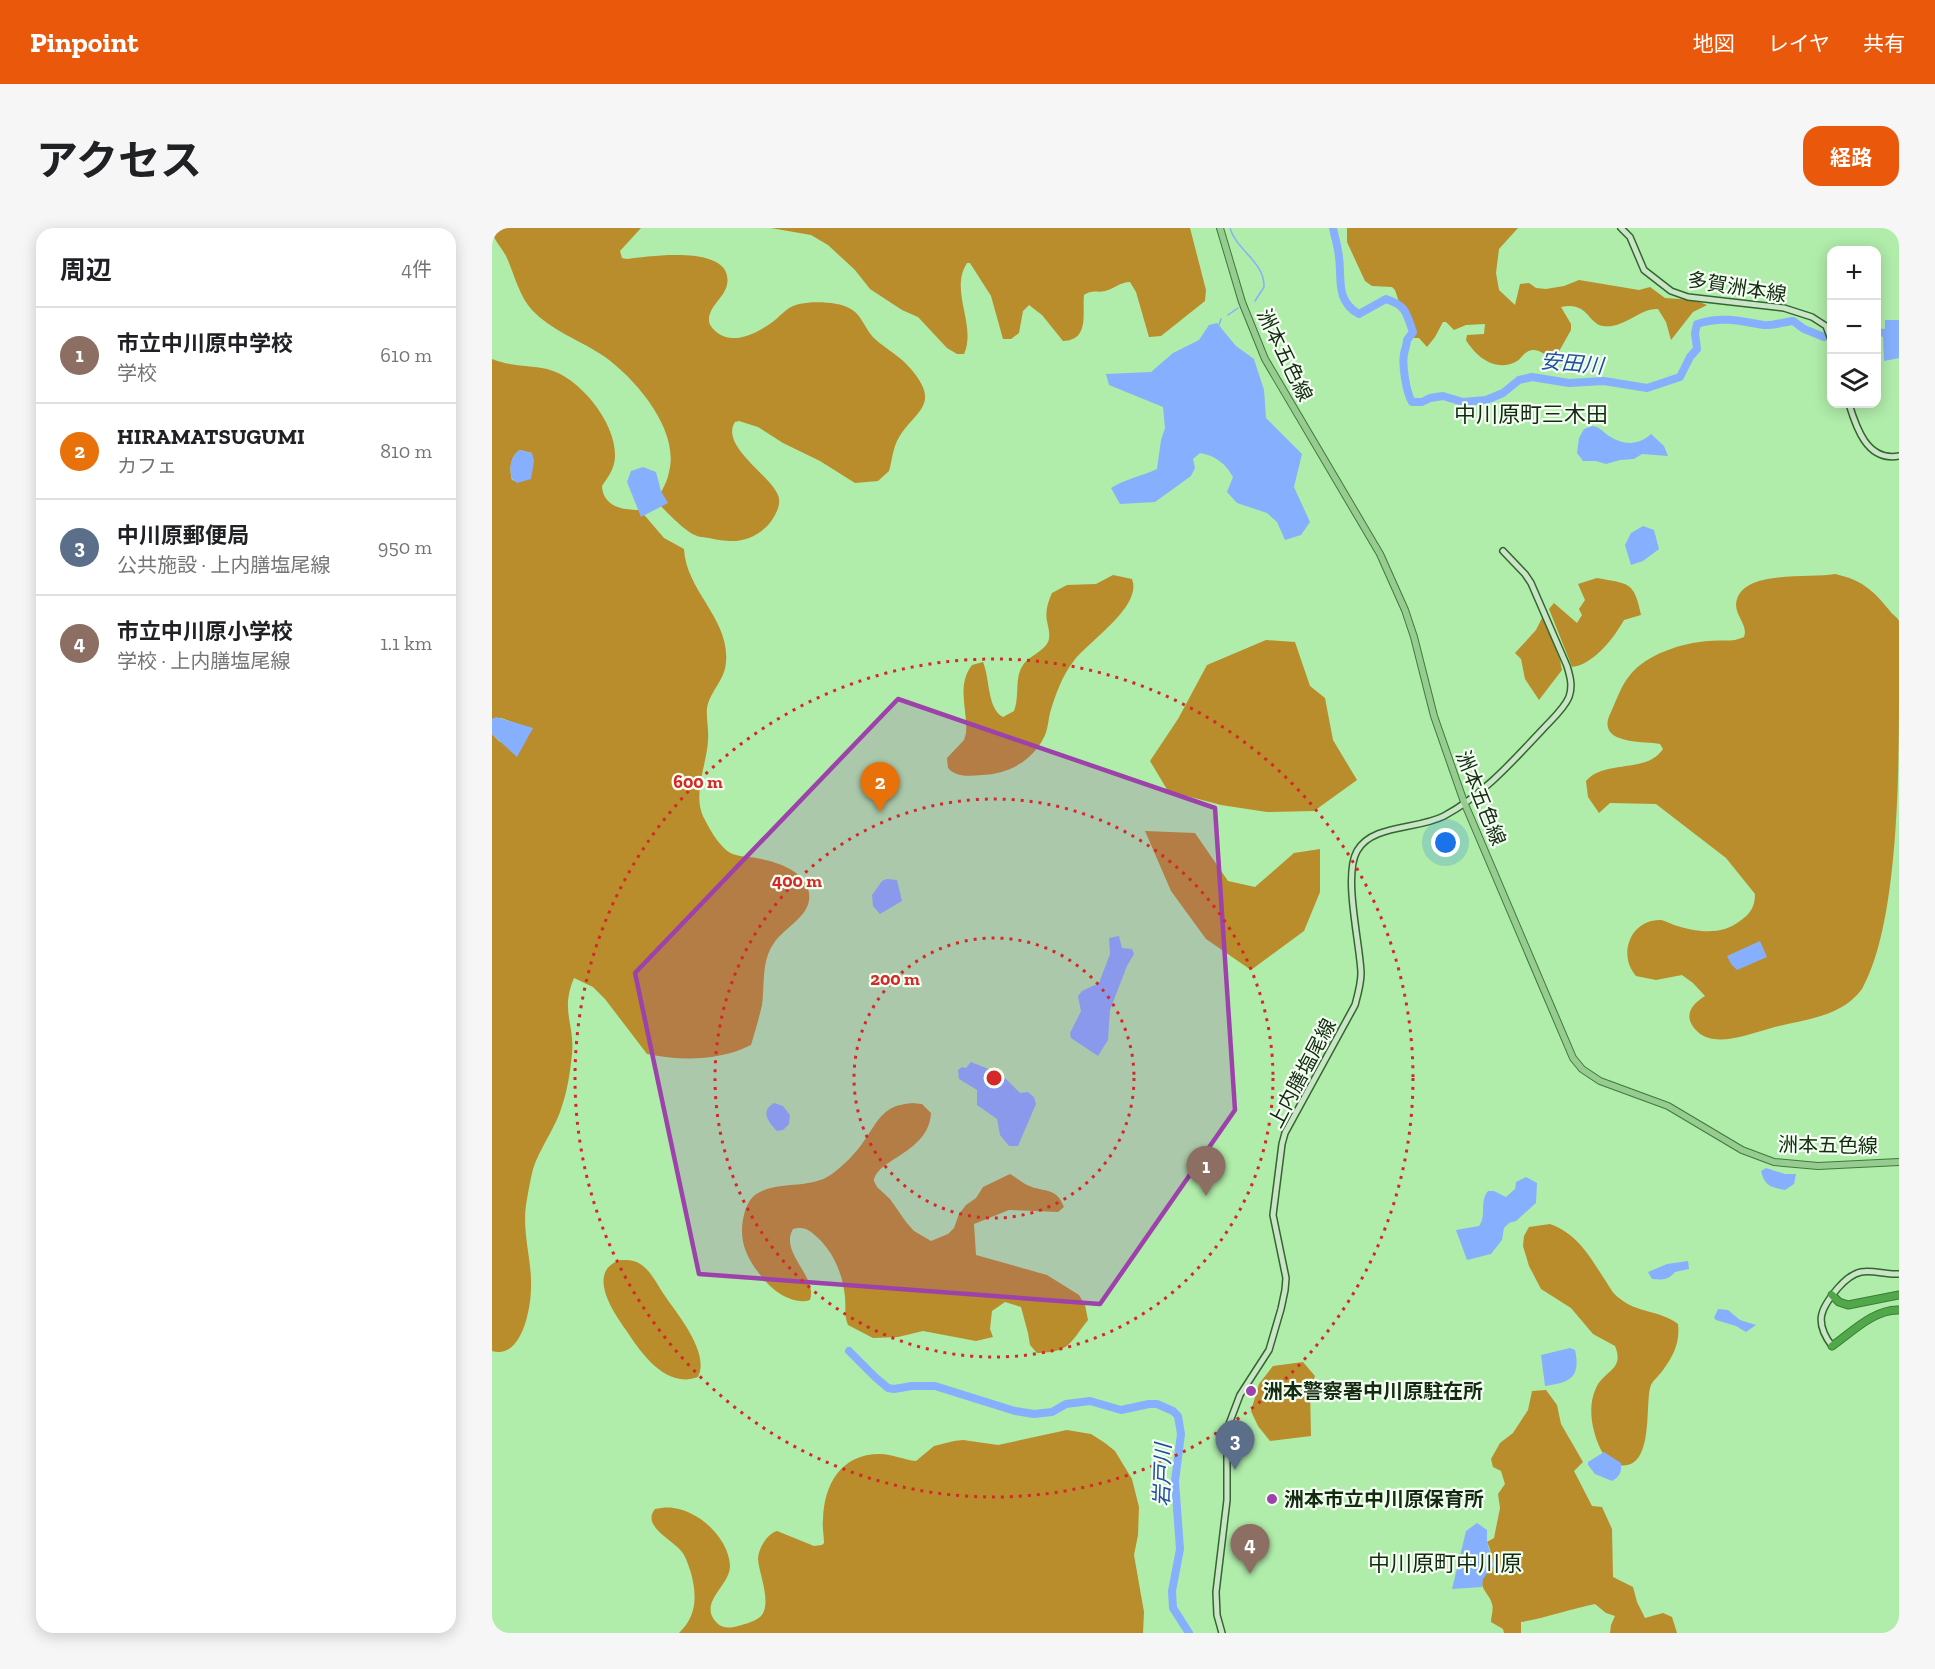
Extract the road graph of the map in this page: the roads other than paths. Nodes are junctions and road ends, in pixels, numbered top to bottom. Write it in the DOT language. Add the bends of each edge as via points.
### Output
graph roads {
  1 [pos="1220,228"];
  2 [pos="1621,228"];
  3 [pos="1827,329"];
  4 [pos="1850,408"];
  5 [pos="1899,456"];
  6 [pos="1503,551"];
  7 [pos="1464,802"];
  8 [pos="1899,1162"];
  9 [pos="1899,1274"];
  10 [pos="1832,1295"];
  11 [pos="1899,1295"];
  12 [pos="1899,1310"];
  13 [pos="1832,1346"];
  14 [pos="1222,1633"];
  1 -- 7 [label="main road, 洲本五色線" via="1239,294 1265,359 1375,545 1399,594"];
  2 -- 3 [label="main road, 多賀洲本線" via="1630,237 1644,270 1671,291 1688,297 1784,308 1812,316"];
  4 -- 5 [label="main road" via="1866,445 1884,455"];
  6 -- 7 [label="main road, 上内膳塩尾線" via="1531,583 1567,666 1570,691 1563,707 1518,756"];
  7 -- 8 [label="main road, 洲本五色線" via="1563,1038 1582,1069 1604,1083 1668,1106 1742,1150 1774,1162 1801,1166"];
  7 -- 14 [label="main road, 上内膳塩尾線" via="1426,823 1374,834 1361,845 1354,859 1353,908 1360,983 1355,1005 1285,1133 1273,1215 1286,1278 1281,1309 1269,1350 1240,1395 1229,1424 1227,1500 1215,1600"];
  9 -- 10 [label="main road" via="1858,1273"];
  10 -- 11 [label="highway" via="1848,1305"];
  10 -- 13 [label="main road" via="1821,1320 1823,1333"];
  12 -- 13 [label="highway" via="1878,1314"];
}
